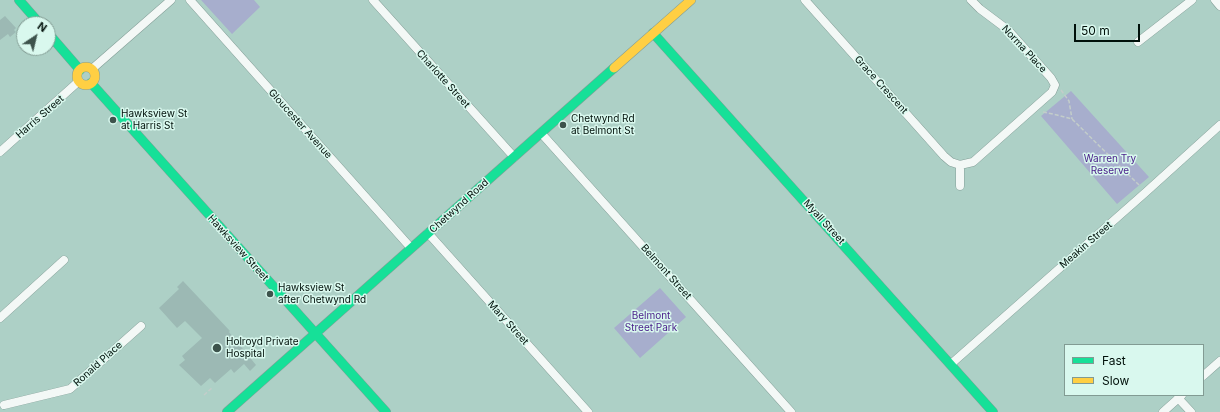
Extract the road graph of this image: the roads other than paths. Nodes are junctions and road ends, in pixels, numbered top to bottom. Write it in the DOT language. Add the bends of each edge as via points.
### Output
graph roads {
  1 [pos="18,0"];
  2 [pos="171,0"];
  3 [pos="190,0"];
  4 [pos="373,0"];
  5 [pos="691,0"];
  6 [pos="805,0"];
  7 [pos="971,0"];
  8 [pos="1192,0"];
  9 [pos="1215,0"];
  10 [pos="1220,6"];
  11 [pos="33,16"];
  12 [pos="653,34"];
  13 [pos="1138,42"];
  14 [pos="56,43"];
  15 [pos="92,69"];
  16 [pos="80,70"];
  17 [pos="79,81"];
  18 [pos="91,83"];
  19 [pos="1220,125"];
  20 [pos="541,133"];
  21 [pos="0,152"];
  22 [pos="514,157"];
  23 [pos="960,165"];
  24 [pos="960,186"];
  25 [pos="428,233"];
  26 [pos="411,248"];
  27 [pos="64,260"];
  28 [pos="0,318"];
  29 [pos="141,326"];
  30 [pos="315,334"];
  31 [pos="1220,361"];
  32 [pos="951,364"];
  33 [pos="1204,375"];
  34 [pos="1180,396"];
  35 [pos="4,407"];
  36 [pos="227,412"];
  37 [pos="386,412"];
  38 [pos="588,412"];
  39 [pos="791,412"];
  40 [pos="993,412"];
  41 [pos="1163,412"];
  42 [pos="1191,412"];
  1 -- 11 [label="street"];
  2 -- 15 [label="street"];
  3 -- 26 [label="street, Gloucester Avenue"];
  4 -- 22 [label="street, Charlotte Street"];
  5 -- 12 [label="street, Chetwynd Road"];
  6 -- 23 [label="street, Grace Crescent" via="944,156"];
  7 -- 23 [label="street, Norma Place" via="1008,30 1054,84 1052,92 973,162"];
  8 -- 13 [label="street"];
  9 -- 10 [label="street"];
  12 -- 20 [label="street, Chetwynd Road"];
  12 -- 32 [label="street, Myall Street"];
  14 -- 16 [label="street"];
  15 -- 16 [label="street" via="87,67"];
  15 -- 18 [label="street" via="94,78"];
  16 -- 17 [label="street" via="77,77"];
  17 -- 18 [label="street" via="84,84"];
  17 -- 21 [label="street, Harris Street"];
  18 -- 30 [label="street, Hawksview Street"];
  19 -- 32 [label="street, Meakin Street"];
  20 -- 22 [label="street, Chetwynd Road"];
  20 -- 39 [label="street, Belmont Street"];
  22 -- 25 [label="street, Chetwynd Road"];
  23 -- 24 [label="street"];
  25 -- 26 [label="street, Chetwynd Road"];
  25 -- 38 [label="street, Mary Street"];
  26 -- 30 [label="street, Chetwynd Road"];
  27 -- 28 [label="street"];
  29 -- 35 [label="street, Ronald Place" via="70,389"];
  30 -- 36 [label="street, Chetwynd Road"];
  30 -- 37 [label="street, Hawksview Street"];
  31 -- 33 [label="street"];
  32 -- 40 [label="street, Myall Street"];
  34 -- 41 [label="street"];
  34 -- 42 [label="street"];
}
